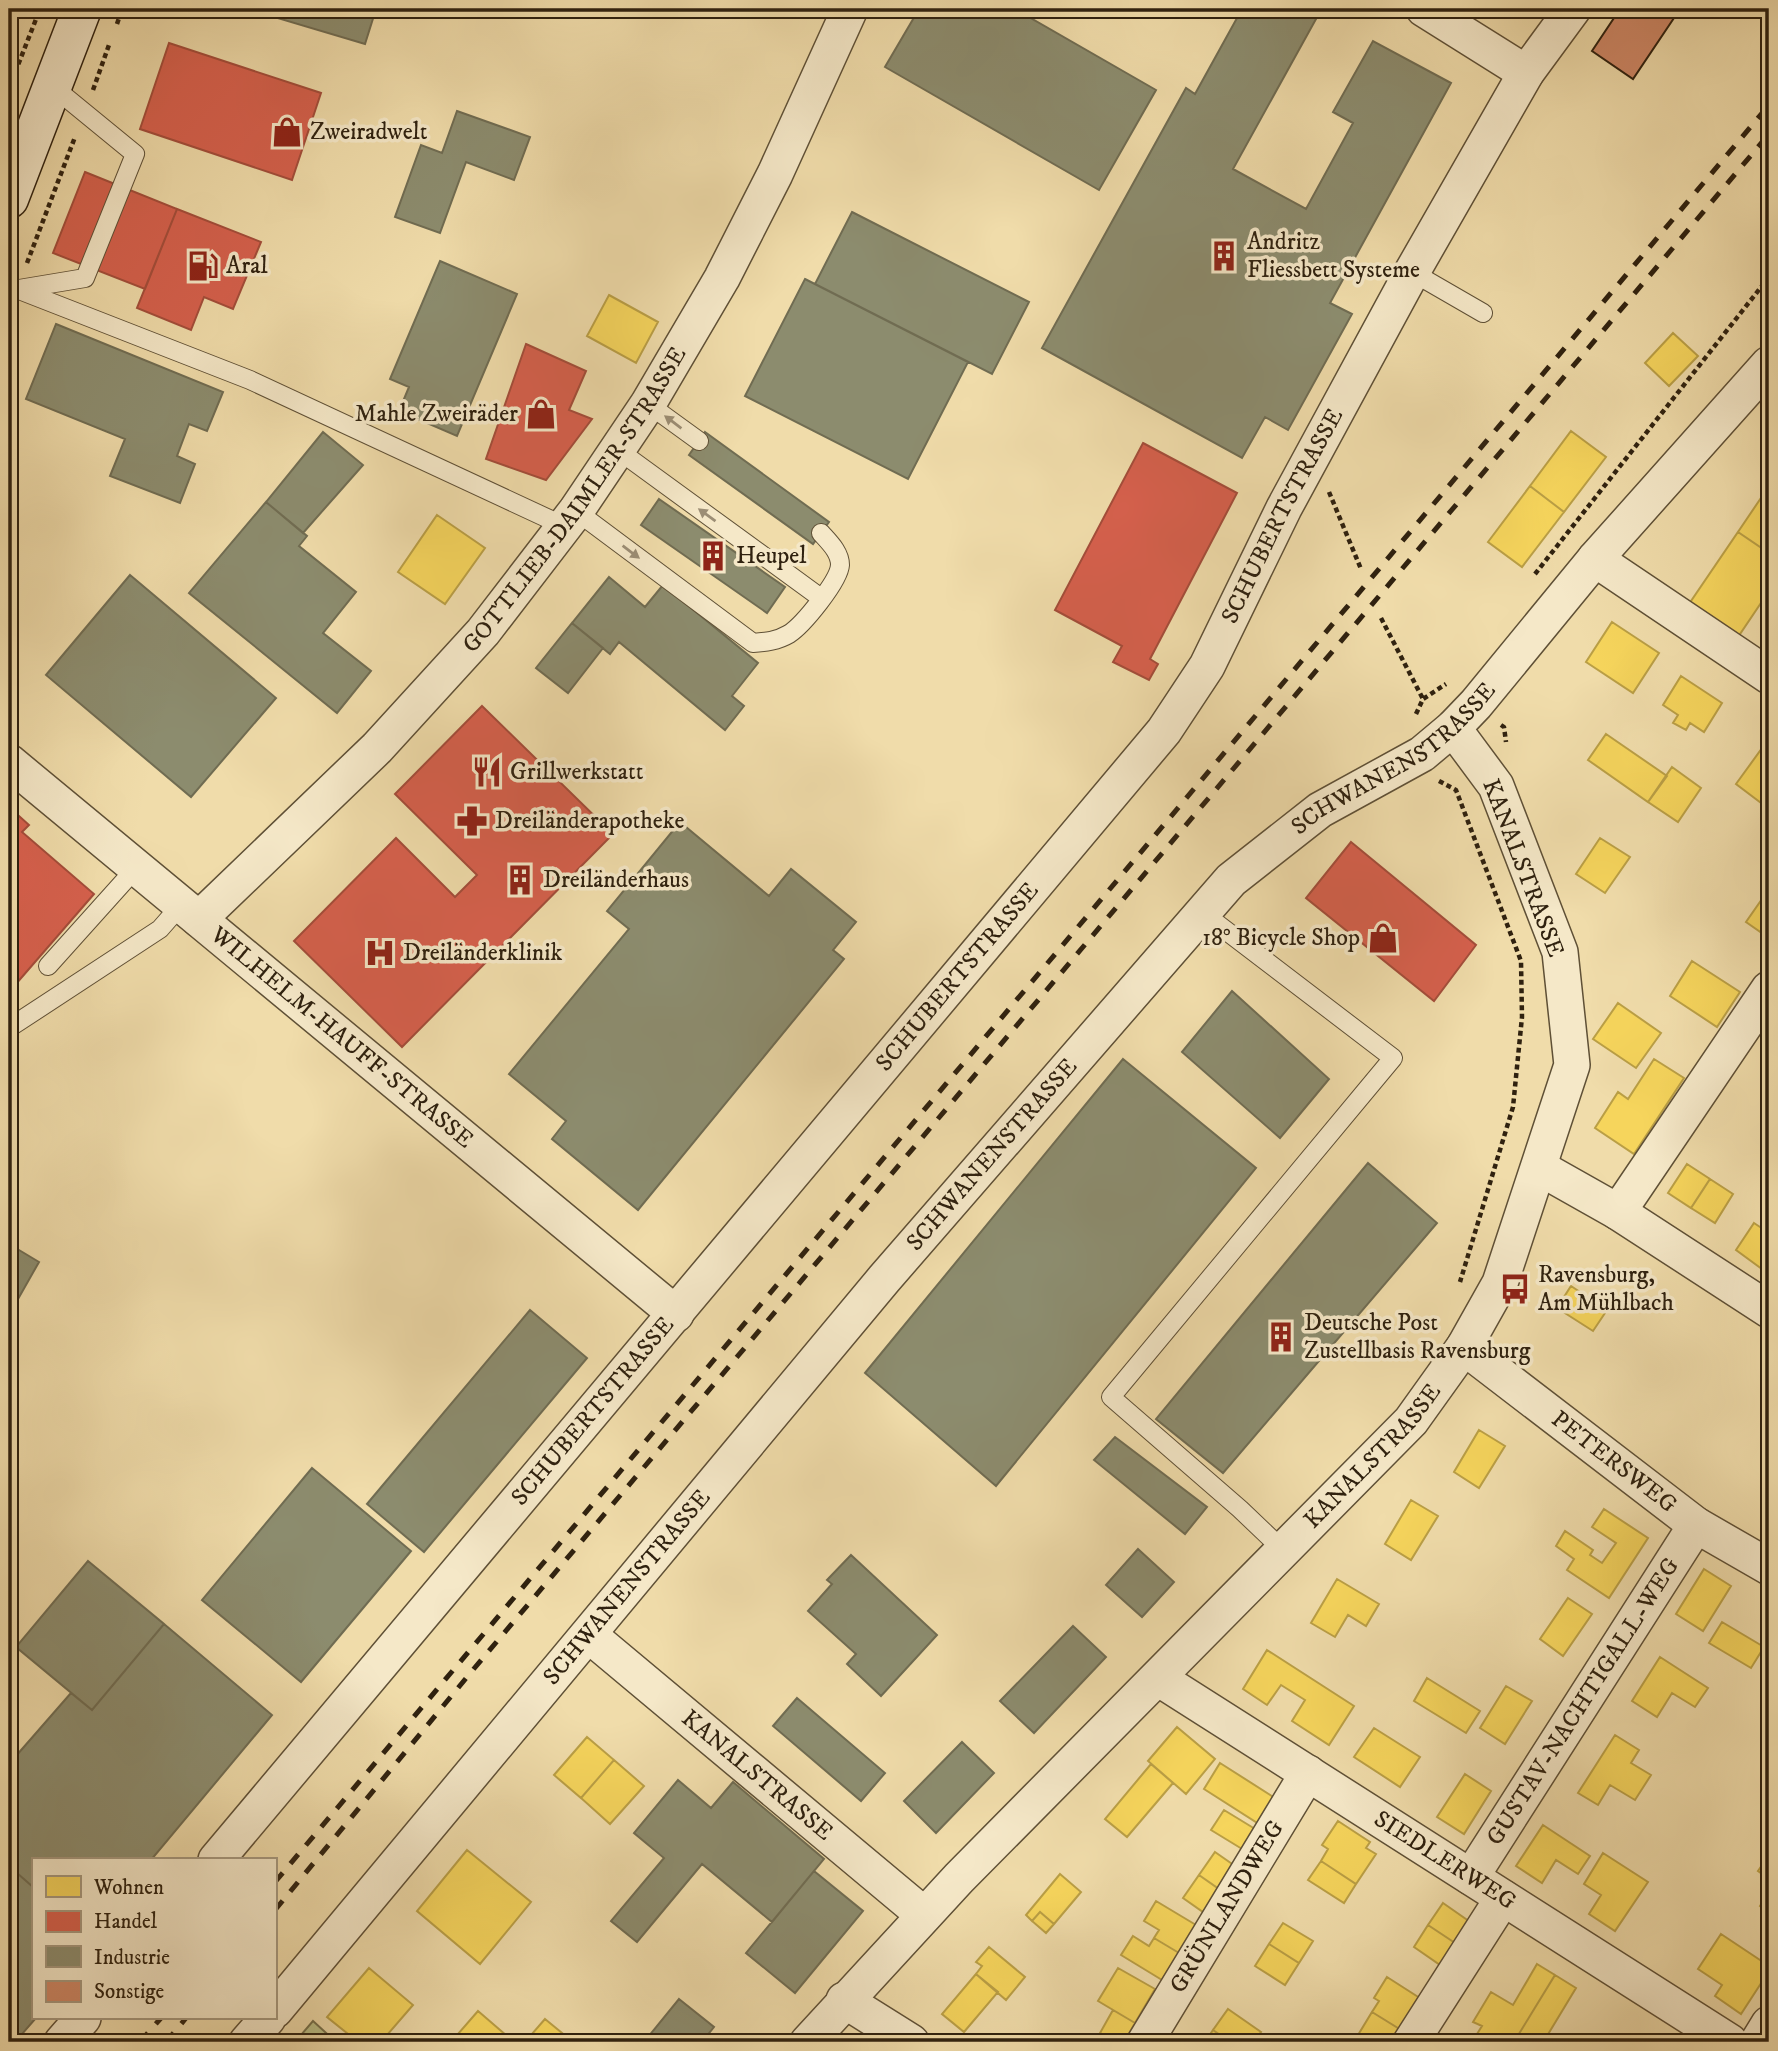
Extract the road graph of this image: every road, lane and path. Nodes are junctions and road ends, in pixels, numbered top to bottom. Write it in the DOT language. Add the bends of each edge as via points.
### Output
graph roads {
  1 [pos="40,9"];
  2 [pos="82,9"];
  3 [pos="122,9"];
  4 [pos="850,9"];
  5 [pos="1423,9"];
  6 [pos="1573,9"];
  7 [pos="1526,74"];
  8 [pos="52,86"];
  9 [pos="9,88"];
  10 [pos="84,113"];
  11 [pos="9,199"];
  12 [pos="1412,272"];
  13 [pos="1769,277"];
  14 [pos="13,288"];
  15 [pos="1483,313"];
  16 [pos="9,324"];
  17 [pos="1769,364"];
  18 [pos="648,404"];
  19 [pos="699,441"];
  20 [pos="618,450"];
  21 [pos="1307,468"];
  22 [pos="570,518"];
  23 [pos="821,533"];
  24 [pos="1595,559"];
  25 [pos="1361,569"];
  26 [pos="1530,581"];
  27 [pos="821,598"];
  28 [pos="1381,618"];
  29 [pos="1769,676"];
  30 [pos="1448,683"];
  31 [pos="1453,728"];
  32 [pos="9,762"];
  33 [pos="1435,779"];
  34 [pos="136,868"];
  35 [pos="190,912"];
  36 [pos="1203,913"];
  37 [pos="48,966"];
  38 [pos="1769,989"];
  39 [pos="9,1028"];
  40 [pos="1540,1168"];
  41 [pos="1618,1212"];
  42 [pos="1458,1288"];
  43 [pos="1769,1310"];
  44 [pos="676,1314"];
  45 [pos="1464,1347"];
  46 [pos="1696,1525"];
  47 [pos="1283,1550"];
  48 [pos="1767,1561"];
  49 [pos="589,1635"];
  50 [pos="1158,1678"];
  51 [pos="1308,1773"];
  52 [pos="218,1858"];
  53 [pos="1471,1877"];
  54 [pos="1503,1898"];
  55 [pos="924,1915"];
  56 [pos="844,2000"];
  57 [pos="276,2009"];
  58 [pos="81,2020"];
  59 [pos="266,2020"];
  60 [pos="1769,2024"];
  61 [pos="62,2042"];
  62 [pos="247,2042"];
  63 [pos="808,2042"];
  64 [pos="911,2042"];
  65 [pos="1145,2042"];
  66 [pos="1411,2042"];
  67 [pos="1730,2042"];
  68 [pos="1758,2042"];
  1 -- 9 [label="path"];
  2 -- 8 [label="main road"];
  3 -- 10 [label="path"];
  4 -- 18 [label="street, GOTTLIEB-DAIMLER-STRASSE" via="722,278"];
  5 -- 7 [label="street"];
  6 -- 7 [label="street, SCHUBERTSTRASSE"];
  7 -- 12 [label="street, SCHUBERTSTRASSE"];
  8 -- 10 [label="lane"];
  8 -- 11 [label="main road"];
  10 -- 14 [label="path"];
  10 -- 14 [label="lane" via="135,154 131,165 85,278"];
  12 -- 15 [label="lane"];
  12 -- 21 [label="street, SCHUBERTSTRASSE"];
  13 -- 26 [label="path"];
  14 -- 16 [label="path"];
  14 -- 22 [label="lane" via="250,380"];
  17 -- 24 [label="street, SCHWANENSTRASSE"];
  19 -- 18 [label="lane, one-way"];
  18 -- 20 [label="street, GOTTLIEB-DAIMLER-STRASSE"];
  20 -- 22 [label="street, GOTTLIEB-DAIMLER-STRASSE"];
  27 -- 20 [label="lane, one-way"];
  21 -- 25 [label="path" via="1328,489"];
  21 -- 44 [label="street, SCHUBERTSTRASSE" via="1207,666 1164,731"];
  22 -- 27 [label="lane, one-way" via="753,643 773,641 791,632"];
  22 -- 35 [label="street, GOTTLIEB-DAIMLER-STRASSE" via="483,632 377,748"];
  23 -- 27 [label="lane" via="836,550 840,564 836,579"];
  24 -- 29 [label="street"];
  24 -- 31 [label="street, SCHWANENSTRASSE"];
  28 -- 30 [label="path" via="1423,699"];
  31 -- 36 [label="street, SCHWANENSTRASSE" via="1422,754 1320,810 1231,880"];
  31 -- 40 [label="street, KANALSTRASSE" via="1496,786 1560,952 1572,1065"];
  32 -- 34 [label="street, WILHELM-HAUFF-STRASSE"];
  33 -- 42 [label="path" via="1456,790 1521,961 1522,1017 1513,1107"];
  34 -- 35 [label="street, WILHELM-HAUFF-STRASSE"];
  34 -- 37 [label="lane"];
  35 -- 39 [label="lane"];
  35 -- 44 [label="street, WILHELM-HAUFF-STRASSE"];
  36 -- 47 [label="lane" via="1392,1058 1111,1397"];
  36 -- 49 [label="street, SCHWANENSTRASSE" via="884,1279"];
  38 -- 41 [label="street"];
  40 -- 41 [label="street"];
  40 -- 45 [label="street, KANALSTRASSE" via="1500,1283"];
  41 -- 43 [label="street"];
  44 -- 52 [label="street, SCHUBERTSTRASSE"];
  45 -- 46 [label="street, PETERSWEG"];
  45 -- 47 [label="street, KANALSTRASSE" via="1411,1421"];
  46 -- 48 [label="street, PETERSWEG"];
  46 -- 53 [label="street, GUSTAV-NACHTIGALL-WEG"];
  47 -- 50 [label="street, KANALSTRASSE"];
  49 -- 55 [label="street, KANALSTRASSE"];
  49 -- 57 [label="street, SCHWANENSTRASSE"];
  50 -- 51 [label="street, SIEDLERWEG"];
  50 -- 55 [label="street, KANALSTRASSE"];
  51 -- 53 [label="street, SIEDLERWEG"];
  51 -- 65 [label="street, GRÜNLANDWEG"];
  53 -- 54 [label="street, SIEDLERWEG"];
  54 -- 66 [label="street"];
  54 -- 67 [label="street, SIEDLERWEG"];
  55 -- 56 [label="street, KANALSTRASSE"];
  56 -- 63 [label="street, KANALSTRASSE"];
  56 -- 64 [label="street"];
  58 -- 61 [label="street"];
  59 -- 62 [label="street"];
  60 -- 68 [label="street"];
}
